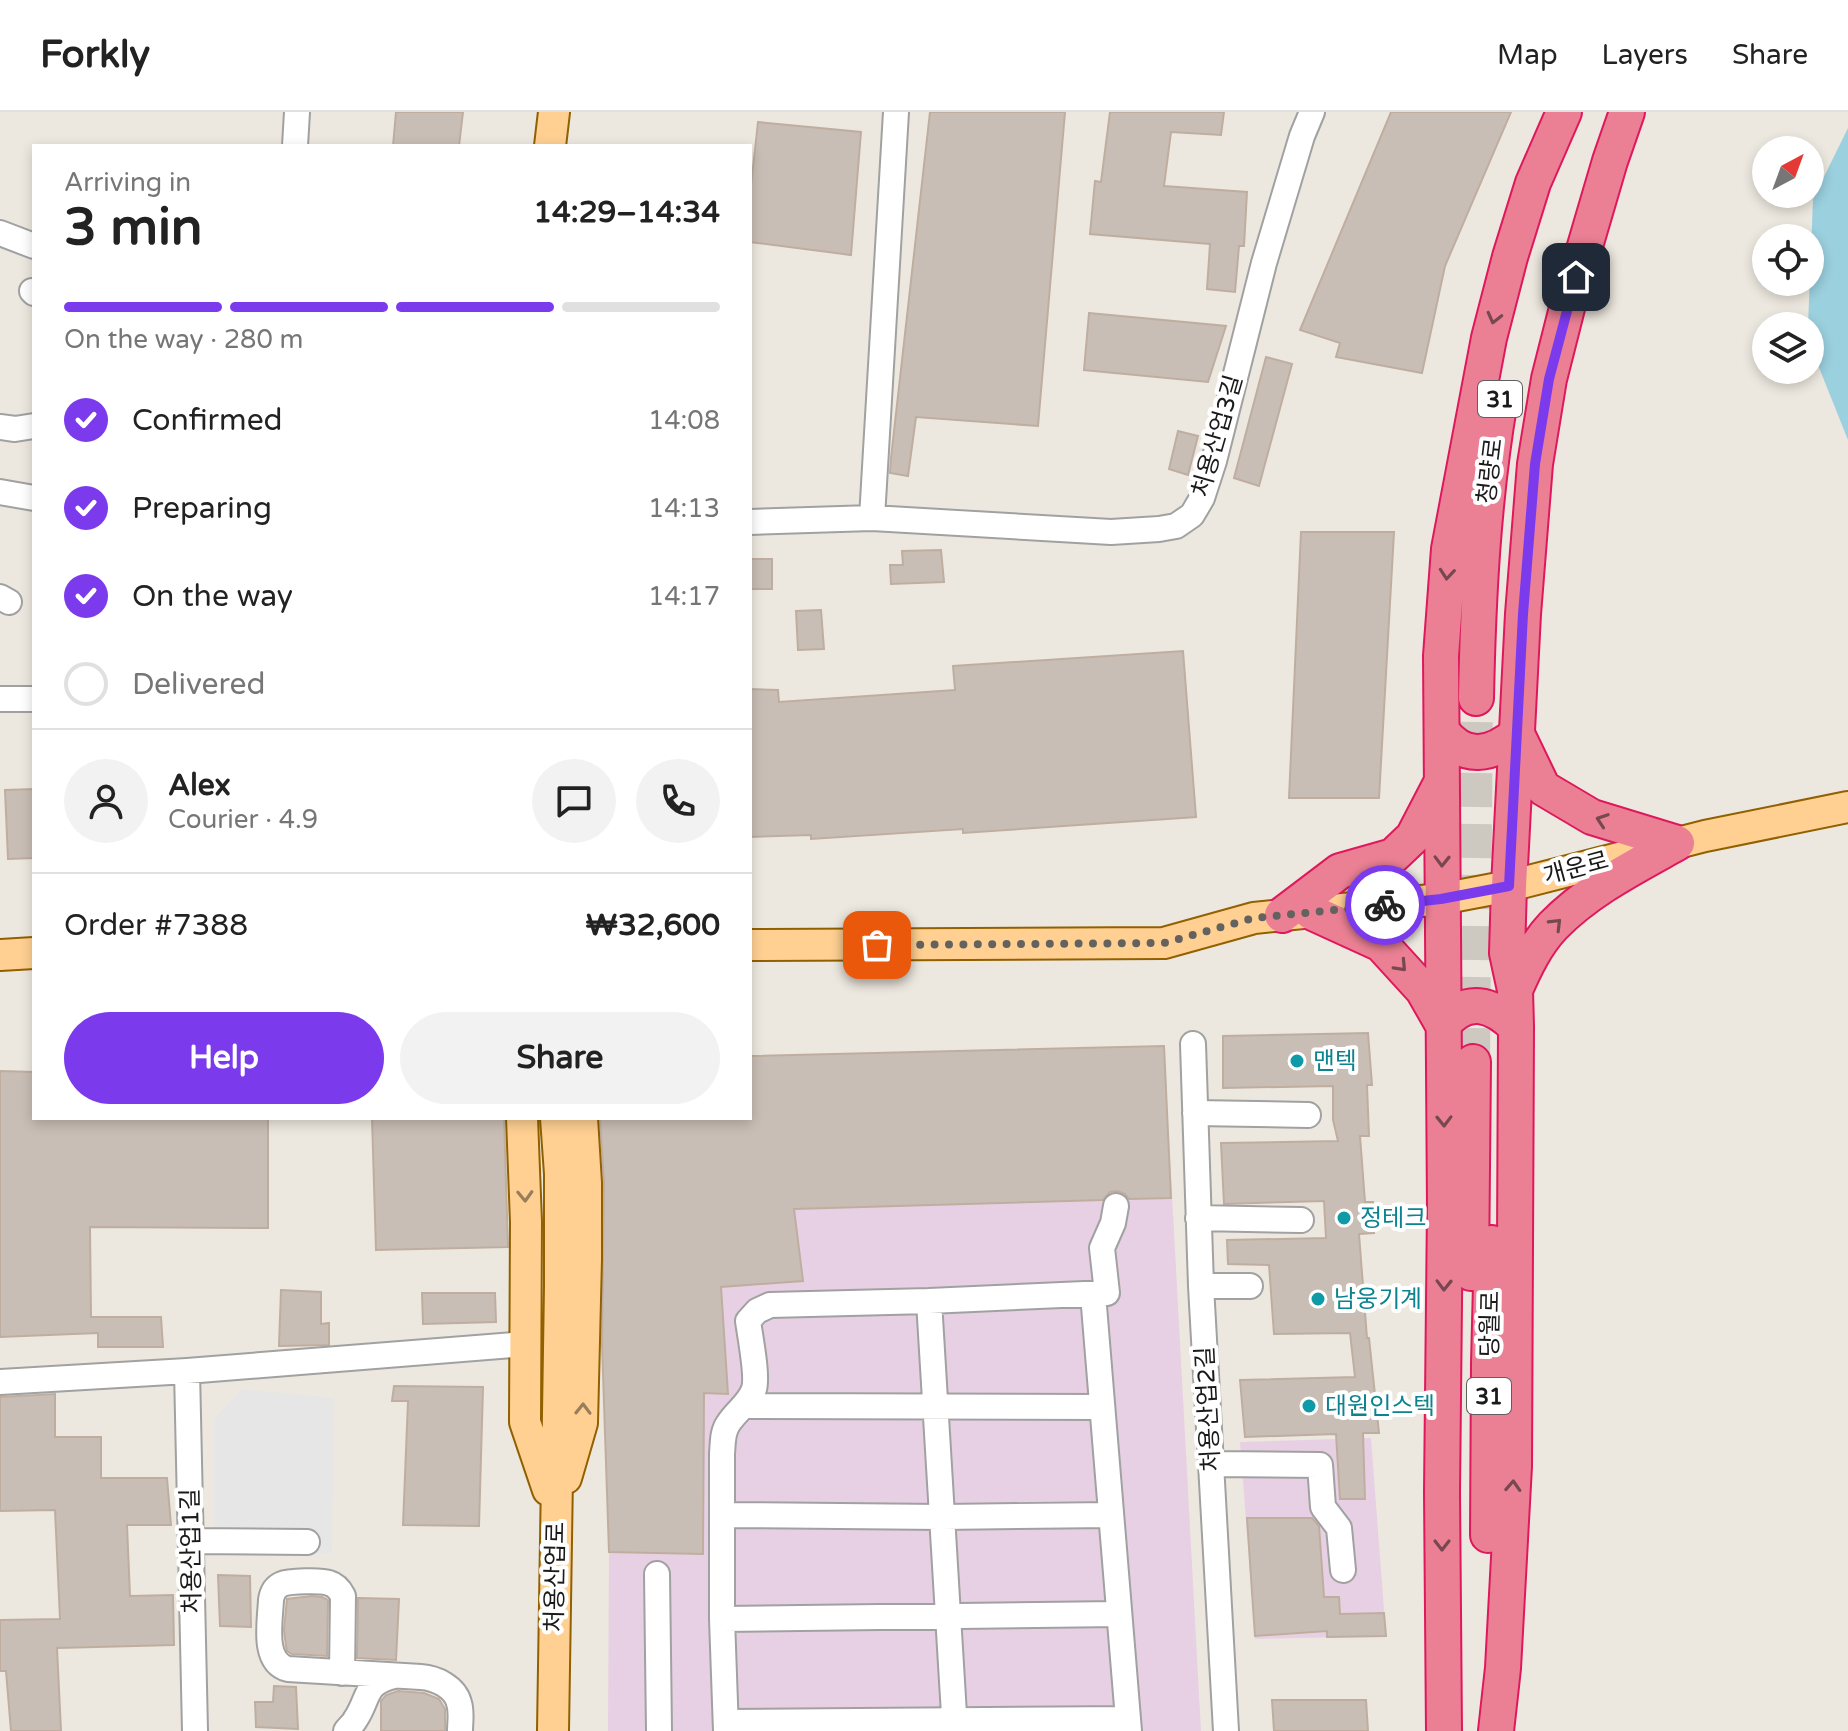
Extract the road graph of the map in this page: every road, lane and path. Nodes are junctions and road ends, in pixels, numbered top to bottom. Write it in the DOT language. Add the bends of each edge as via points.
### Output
graph roads {
  1 [pos="297,112"];
  2 [pos="554,112"];
  3 [pos="896,112"];
  4 [pos="1312,112"];
  5 [pos="1564,112"];
  6 [pos="1583,112"];
  7 [pos="1609,112"];
  8 [pos="1627,112"];
  9 [pos="295,144"];
  10 [pos="550,144"];
  11 [pos="0,233"];
  12 [pos="32,245"];
  13 [pos="32,426"];
  14 [pos="0,427"];
  15 [pos="0,492"];
  16 [pos="32,498"];
  17 [pos="872,518"];
  18 [pos="752,522"];
  19 [pos="0,699"];
  20 [pos="32,699"];
  21 [pos="1442,731"];
  22 [pos="1517,734"];
  23 [pos="1442,781"];
  24 [pos="1848,807"];
  25 [pos="1677,843"];
  26 [pos="1509,886"];
  27 [pos="1441,899"];
  28 [pos="1296,914"];
  29 [pos="752,945"];
  30 [pos="32,953"];
  31 [pos="0,955"];
  32 [pos="1515,990"];
  33 [pos="1443,1025"];
  34 [pos="1516,1027"];
  35 [pos="1193,1044"];
  36 [pos="1195,1113"];
  37 [pos="1308,1115"];
  38 [pos="522,1120"];
  39 [pos="556,1120"];
  40 [pos="582,1120"];
  41 [pos="1116,1206"];
  42 [pos="1198,1218"];
  43 [pos="1301,1220"];
  44 [pos="1201,1286"];
  45 [pos="1250,1286"];
  46 [pos="1093,1294"];
  47 [pos="929,1301"];
  48 [pos="525,1344"];
  49 [pos="187,1371"];
  50 [pos="0,1382"];
  51 [pos="744,1406"];
  52 [pos="1102,1407"];
  53 [pos="936,1408"];
  54 [pos="1211,1464"];
  55 [pos="556,1511"];
  56 [pos="723,1515"];
  57 [pos="1111,1515"];
  58 [pos="942,1517"];
  59 [pos="191,1541"];
  60 [pos="307,1542"];
  61 [pos="1343,1570"];
  62 [pos="657,1574"];
  63 [pos="1119,1614"];
  64 [pos="948,1616"];
  65 [pos="722,1619"];
  66 [pos="342,1673"];
  67 [pos="369,1682"];
  68 [pos="1128,1725"];
  69 [pos="726,1726"];
  70 [pos="954,1726"];
  71 [pos="195,1731"];
  72 [pos="346,1731"];
  73 [pos="369,1731"];
  74 [pos="460,1731"];
  75 [pos="553,1731"];
  76 [pos="659,1731"];
  77 [pos="1226,1731"];
  78 [pos="1444,1731"];
  79 [pos="1463,1731"];
  80 [pos="1485,1731"];
  81 [pos="1496,1731"];
  1 -- 9 [label="street"];
  2 -- 10 [label="main road"];
  3 -- 17 [label="street"];
  4 -- 17 [label="street, 처용산업3길" via="1264,263 1214,461 1192,515 1176,526 1111,532"];
  5 -- 21 [label="highway, one-way" via="1533,183 1489,338 1449,549"];
  6 -- 7 [label="highway, 청량로 / 31" via="1529,275 1494,438 1478,620 1487,697 1508,512 1538,326"];
  8 -- 22 [label="highway" via="1549,379 1535,464"];
  11 -- 12 [label="street"];
  13 -- 14 [label="street"];
  15 -- 16 [label="street"];
  17 -- 18 [label="street, 처용산업3길"];
  19 -- 20 [label="street"];
  21 -- 22 [label="highway" via="1450,742 1478,753 1504,745"];
  21 -- 23 [label="highway"];
  25 -- 22 [label="highway, one-way" via="1592,817 1543,788"];
  22 -- 26 [label="highway"];
  23 -- 27 [label="highway, one-way"];
  23 -- 28 [label="highway" via="1413,837 1393,856 1340,871"];
  24 -- 25 [label="main road, 개운로"];
  25 -- 26 [label="main road, 개운로"];
  32 -- 25 [label="highway, one-way" via="1526,963 1554,926 1601,888"];
  26 -- 27 [label="main road, 개운로"];
  26 -- 32 [label="highway" via="1507,953"];
  27 -- 28 [label="main road, 개운로"];
  27 -- 33 [label="highway"];
  28 -- 29 [label="main road, 개운로" via="1254,918 1164,943"];
  28 -- 33 [label="highway, one-way" via="1381,944 1423,990"];
  30 -- 31 [label="main road"];
  32 -- 34 [label="highway"];
  33 -- 34 [label="highway" via="1451,1014 1477,1005 1505,1015"];
  33 -- 78 [label="highway, one-way"];
  81 -- 34 [label="highway, one-way" via="1514,1466"];
  35 -- 36 [label="street, 처용산업2길"];
  36 -- 37 [label="street"];
  36 -- 42 [label="street, 처용산업2길"];
  38 -- 48 [label="main road, one-way"];
  39 -- 55 [label="main road, 처용산업로"];
  55 -- 40 [label="main road, one-way" via="582,1423"];
  41 -- 46 [label="street" via="1102,1248 1107,1293"];
  42 -- 43 [label="street"];
  42 -- 44 [label="street, 처용산업2길"];
  44 -- 45 [label="street"];
  44 -- 54 [label="street, 처용산업2길"];
  46 -- 47 [label="street"];
  46 -- 52 [label="street"];
  47 -- 51 [label="street" via="770,1305 757,1311 748,1321 755,1386"];
  47 -- 53 [label="street"];
  48 -- 49 [label="street"];
  48 -- 55 [label="main road" via="525,1422"];
  49 -- 50 [label="street"];
  49 -- 59 [label="street, 처용산업1길"];
  51 -- 53 [label="street"];
  51 -- 56 [label="street" via="723,1435"];
  52 -- 53 [label="street"];
  52 -- 57 [label="street"];
  53 -- 58 [label="street"];
  54 -- 61 [label="street" via="1320,1465 1323,1507 1339,1528"];
  54 -- 77 [label="street, 처용산업2길"];
  55 -- 75 [label="main road, 처용산업로"];
  56 -- 58 [label="street"];
  56 -- 65 [label="street"];
  57 -- 58 [label="street"];
  57 -- 63 [label="street"];
  58 -- 64 [label="street"];
  59 -- 60 [label="street"];
  59 -- 71 [label="street, 처용산업1길"];
  62 -- 76 [label="street"];
  63 -- 64 [label="street"];
  63 -- 68 [label="street"];
  64 -- 65 [label="street"];
  64 -- 70 [label="street"];
  65 -- 69 [label="street"];
  66 -- 67 [label="street"];
  67 -- 72 [label="street"];
  67 -- 73 [label="street"];
  67 -- 74 [label="street" via="394,1676 437,1680 458,1699"];
  68 -- 70 [label="street"];
  69 -- 70 [label="street"];
  79 -- 80 [label="highway, 당월로 / 31" via="1466,1366 1485,1061"];
}
